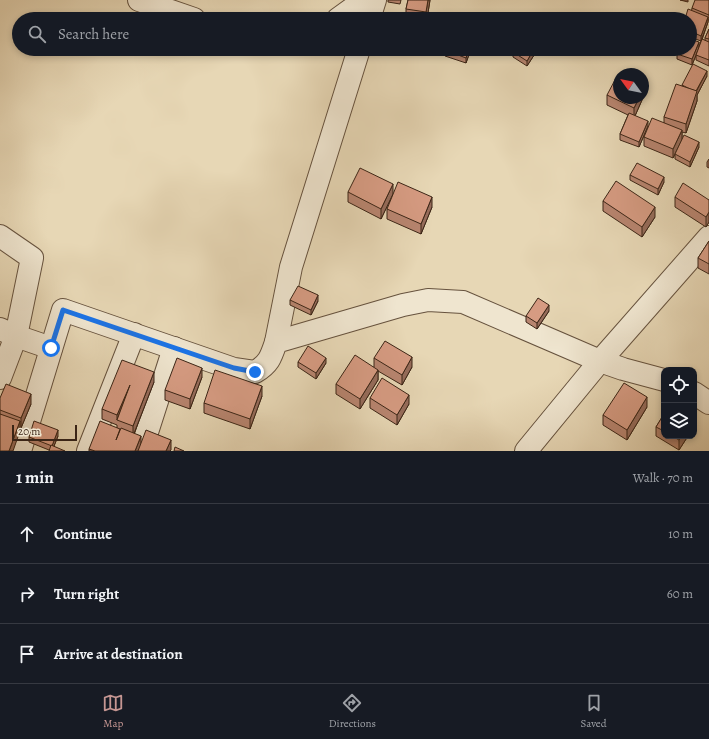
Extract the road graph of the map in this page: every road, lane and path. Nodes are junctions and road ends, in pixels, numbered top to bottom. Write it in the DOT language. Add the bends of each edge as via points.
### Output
graph roads {
  1 [pos="139,0"];
  2 [pos="364,0"];
  3 [pos="375,0"];
  4 [pos="174,12"];
  5 [pos="348,12"];
  6 [pos="371,12"];
  7 [pos="357,56"];
  8 [pos="0,236"];
  9 [pos="709,237"];
  10 [pos="8,332"];
  11 [pos="134,334"];
  12 [pos="276,342"];
  13 [pos="51,348"];
  14 [pos="174,348"];
  15 [pos="600,361"];
  16 [pos="0,378"];
  17 [pos="661,379"];
  18 [pos="697,395"];
  19 [pos="709,403"];
  20 [pos="20,451"];
  21 [pos="88,451"];
  22 [pos="140,451"];
  23 [pos="526,451"];
  1 -- 4 [label="street"];
  2 -- 5 [label="street"];
  3 -- 6 [label="street"];
  7 -- 12 [label="street" via="291,267"];
  8 -- 10 [label="street" via="32,258"];
  9 -- 15 [label="street"];
  10 -- 13 [label="street"];
  10 -- 16 [label="street"];
  11 -- 13 [label="street" via="63,310"];
  11 -- 14 [label="street"];
  11 -- 21 [label="street"];
  12 -- 14 [label="street" via="265,366 255,372 234,368"];
  12 -- 15 [label="street" via="403,305 428,300 463,302"];
  13 -- 20 [label="street"];
  14 -- 22 [label="street"];
  15 -- 17 [label="street"];
  15 -- 23 [label="street"];
  18 -- 19 [label="street"];
}
